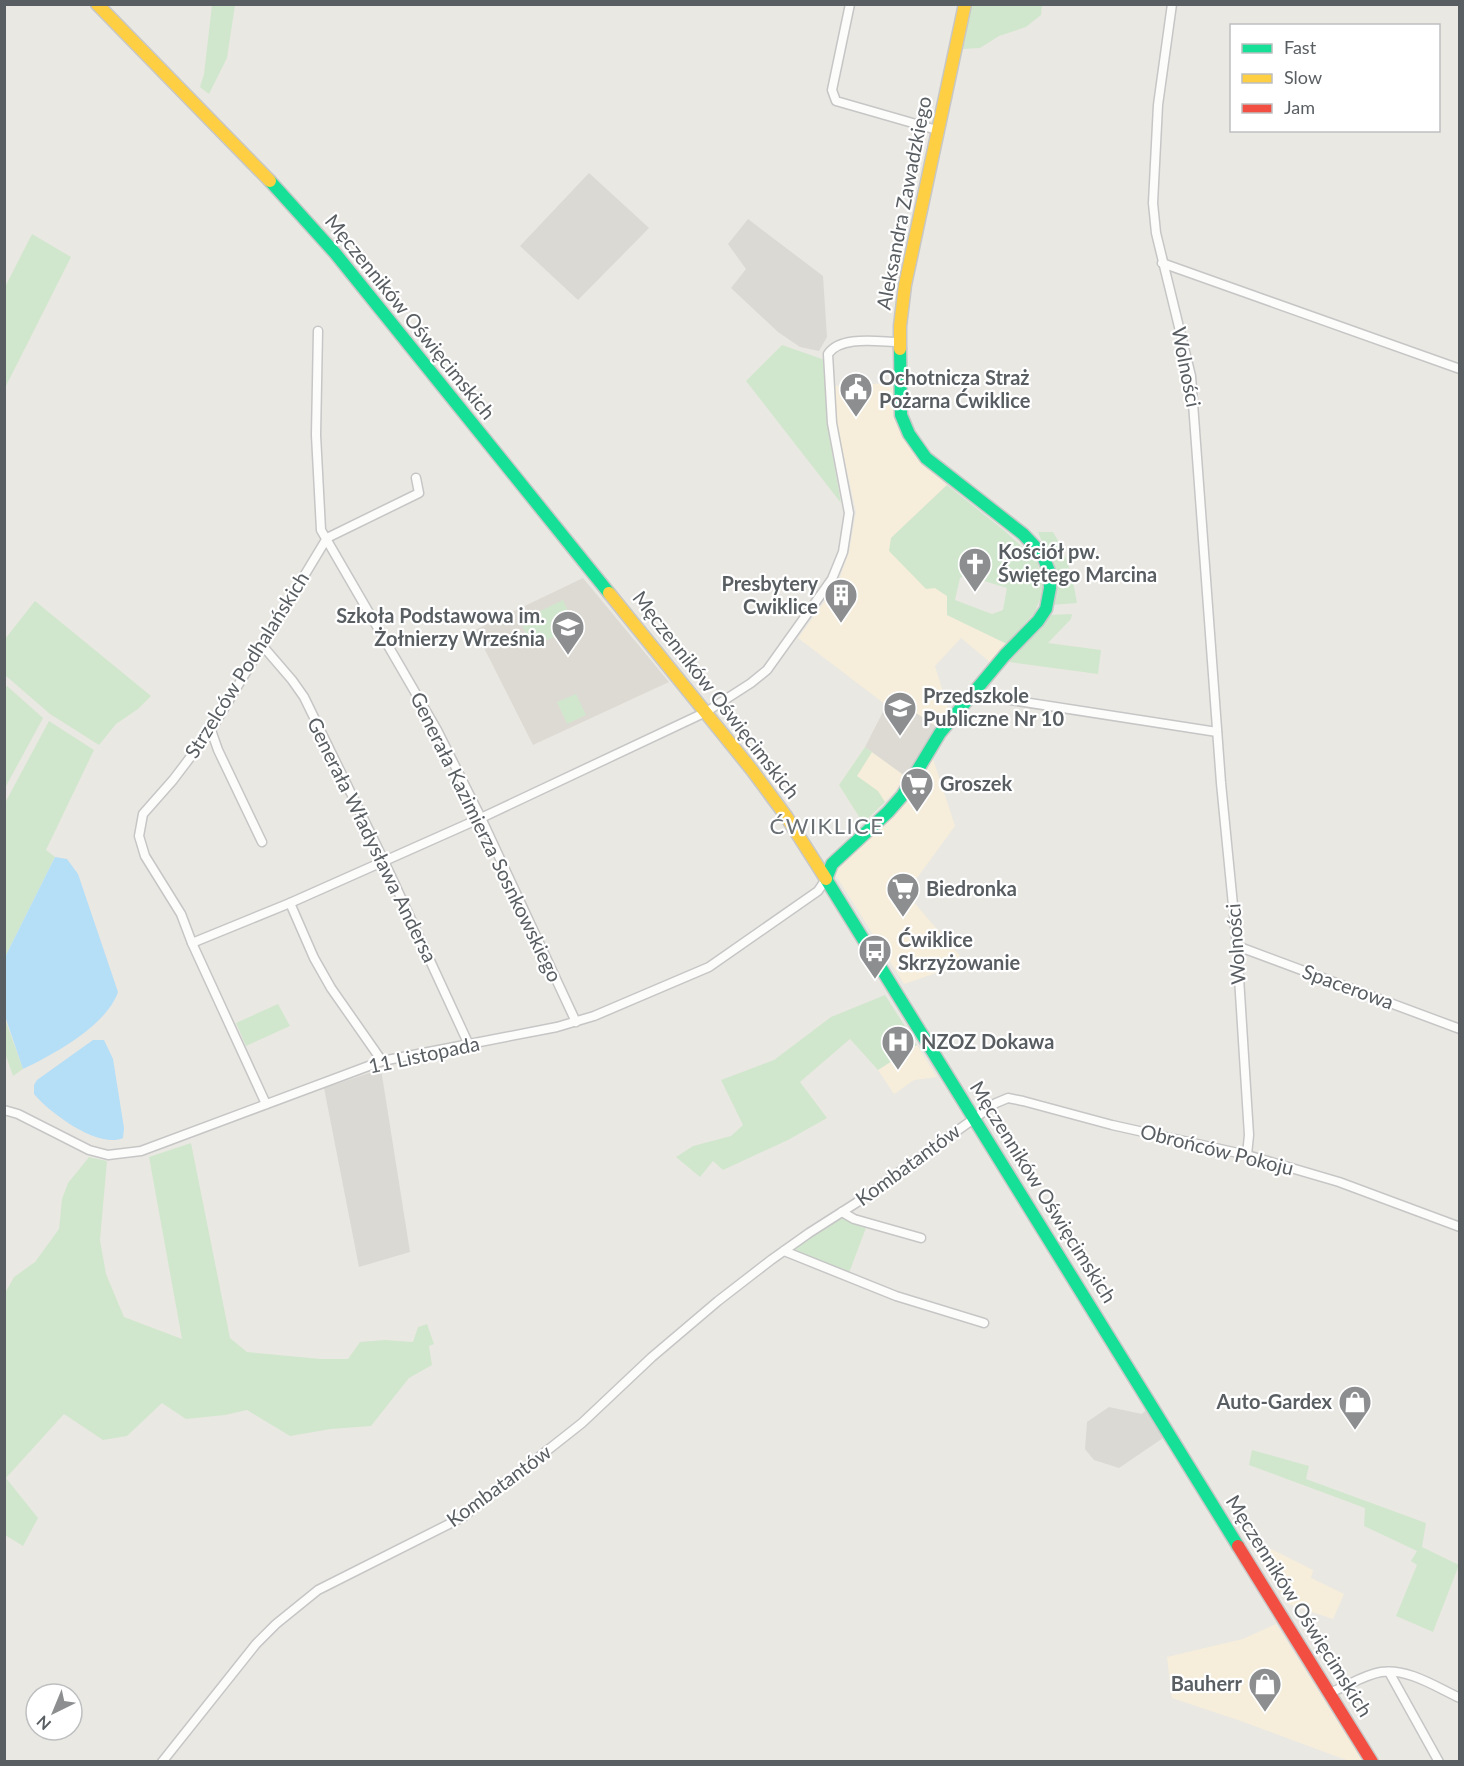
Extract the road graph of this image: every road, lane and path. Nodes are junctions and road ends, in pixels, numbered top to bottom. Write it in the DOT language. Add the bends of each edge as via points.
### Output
graph roads {
  1 [pos="97,4"];
  2 [pos="850,4"];
  3 [pos="964,4"];
  4 [pos="1172,4"];
  5 [pos="937,130"];
  6 [pos="1162,263"];
  7 [pos="318,331"];
  8 [pos="900,342"];
  9 [pos="1460,369"];
  10 [pos="416,478"];
  11 [pos="327,538"];
  12 [pos="261,644"];
  13 [pos="972,694"];
  14 [pos="706,712"];
  15 [pos="211,730"];
  16 [pos="1217,732"];
  17 [pos="481,818"];
  18 [pos="262,842"];
  19 [pos="384,861"];
  20 [pos="826,879"];
  21 [pos="290,903"];
  22 [pos="192,943"];
  23 [pos="1237,946"];
  24 [pos="576,1022"];
  25 [pos="1460,1029"];
  26 [pos="469,1045"];
  27 [pos="382,1061"];
  28 [pos="266,1104"];
  29 [pos="4,1110"];
  30 [pos="974,1118"];
  31 [pos="1247,1155"];
  32 [pos="842,1212"];
  33 [pos="1460,1227"];
  34 [pos="921,1238"];
  35 [pos="784,1251"];
  36 [pos="984,1323"];
  37 [pos="1389,1672"];
  38 [pos="1329,1693"];
  39 [pos="1460,1698"];
  40 [pos="162,1761"];
  41 [pos="1372,1761"];
  42 [pos="1439,1761"];
  1 -- 14 [label="main road, Męczenników Oświęcimskich" via="315,231"];
  2 -- 5 [label="street" via="832,90 836,101"];
  3 -- 5 [label="main road, Aleksandra Zawadzkiego"];
  4 -- 6 [label="street, Wolności" via="1158,105 1154,173 1154,213"];
  5 -- 8 [label="main road, Aleksandra Zawadzkiego" via="905,285"];
  6 -- 9 [label="street"];
  6 -- 16 [label="street, Wolności" via="1191,376"];
  7 -- 11 [label="street" via="319,505 321,530"];
  8 -- 13 [label="main road, Aleksandra Zawadzkiego" via="901,415 909,434 926,458 1023,534 1042,554 1049,571 1046,609"];
  8 -- 14 [label="street" via="849,342 832,348 828,354 832,423 849,513 843,552 832,579 767,669"];
  10 -- 11 [label="street" via="419,493"];
  11 -- 12 [label="street, Strzelców Podhalańskich"];
  11 -- 17 [label="street, Generała Kazimierza Sosnkowskiego" via="437,730"];
  12 -- 15 [label="street, Strzelców Podhalańskich"];
  12 -- 19 [label="street, Generała Władysława Andersa" via="304,697"];
  13 -- 16 [label="street"];
  13 -- 20 [label="main road, Aleksandra Zawadzkiego" via="940,733 902,796 832,864"];
  14 -- 17 [label="street"];
  14 -- 20 [label="main road, Męczenników Oświęcimskich" via="775,800"];
  15 -- 18 [label="street"];
  15 -- 22 [label="street, Strzelców Podhalańskich" via="143,814 138,836 145,856 181,914"];
  16 -- 23 [label="street, Wolności"];
  17 -- 19 [label="street"];
  17 -- 24 [label="street, Generała Kazimierza Sosnkowskiego"];
  19 -- 21 [label="street"];
  19 -- 26 [label="street, Generała Władysława Andersa"];
  20 -- 24 [label="street, 11 Listopada" via="818,891 709,967"];
  20 -- 30 [label="main road, Męczenników Oświęcimskich"];
  21 -- 22 [label="street"];
  21 -- 27 [label="street" via="320,968"];
  22 -- 28 [label="street, Strzelców Podhalańskich"];
  23 -- 25 [label="street, Spacerowa"];
  23 -- 31 [label="street, Wolności"];
  24 -- 26 [label="street, 11 Listopada"];
  26 -- 27 [label="street, 11 Listopada"];
  27 -- 28 [label="street, 11 Listopada"];
  28 -- 29 [label="street, 11 Listopada" via="141,1151 108,1155 88,1150"];
  30 -- 31 [label="street, Obrońców Pokoju" via="1002,1100 1012,1099"];
  30 -- 32 [label="street, Kombatantów"];
  30 -- 38 [label="main road, Męczenników Oświęcimskich"];
  31 -- 33 [label="street, Obrońców Pokoju" via="1339,1182"];
  32 -- 34 [label="street, Kombatantów"];
  32 -- 35 [label="street, Kombatantów"];
  35 -- 36 [label="street" via="896,1296"];
  35 -- 40 [label="street, Kombatantów" via="718,1301 582,1423 463,1517 318,1590 276,1624"];
  37 -- 38 [label="street" via="1368,1676"];
  37 -- 39 [label="street" via="1413,1676"];
  37 -- 42 [label="street"];
  38 -- 41 [label="main road, Męczenników Oświęcimskich"];
}
